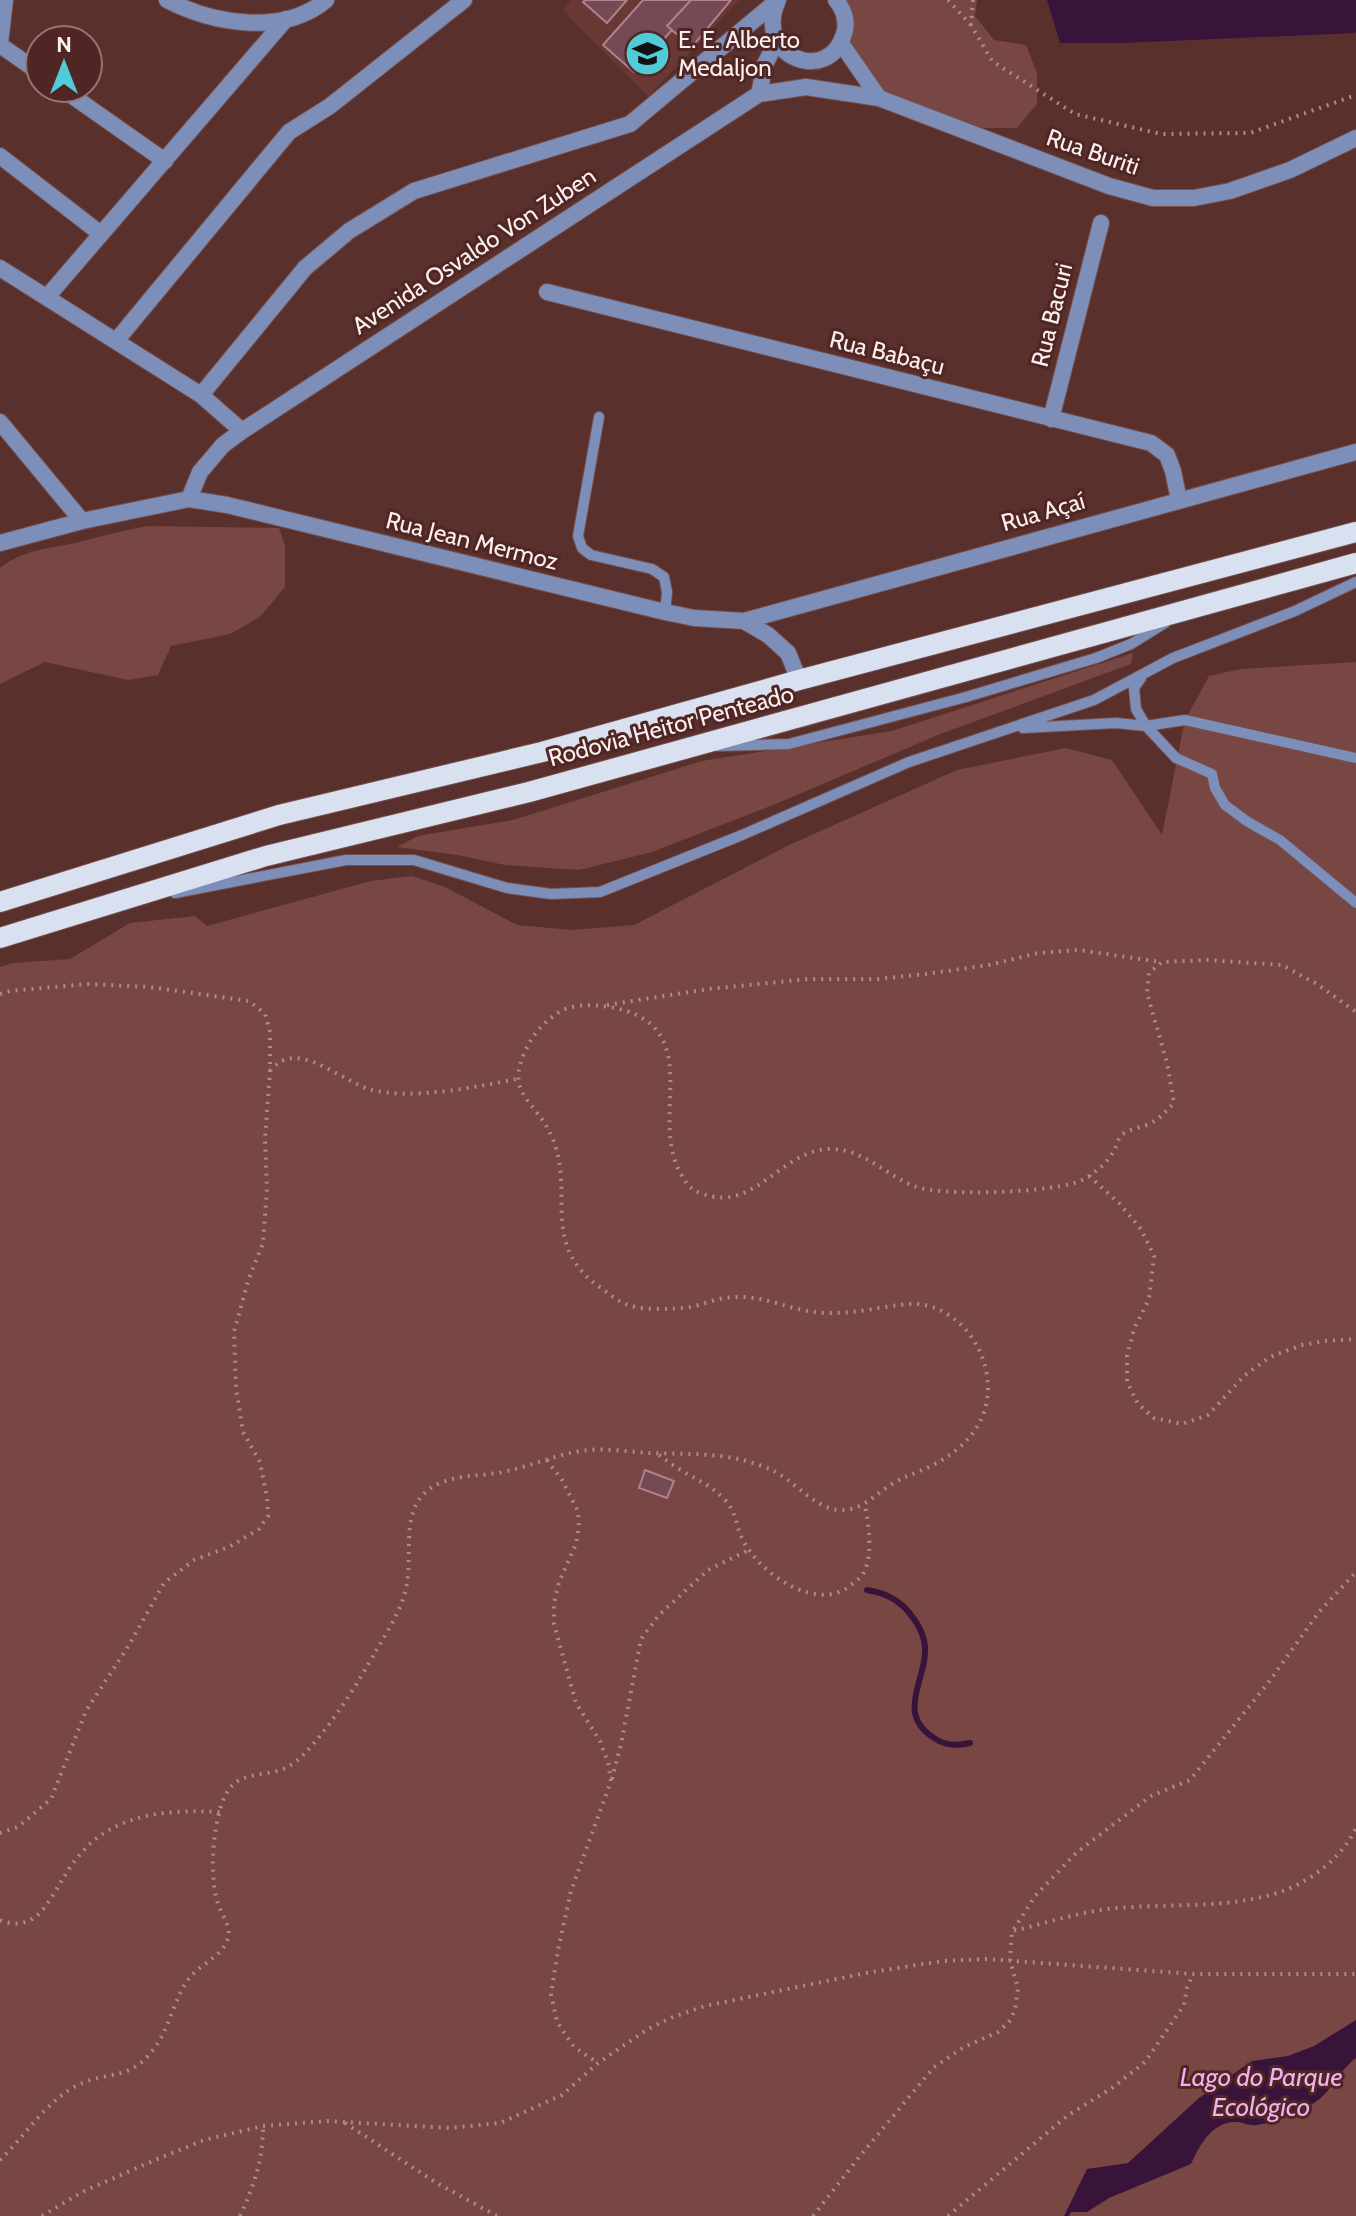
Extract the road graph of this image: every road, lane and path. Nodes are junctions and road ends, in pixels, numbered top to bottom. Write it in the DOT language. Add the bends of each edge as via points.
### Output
graph roads {
  1 [pos="5,0"];
  2 [pos="167,0"];
  3 [pos="326,0"];
  4 [pos="464,0"];
  5 [pos="778,0"];
  6 [pos="836,0"];
  7 [pos="948,0"];
  8 [pos="973,0"];
  9 [pos="286,19"];
  10 [pos="971,25"];
  11 [pos="777,41"];
  12 [pos="841,43"];
  13 [pos="0,44"];
  14 [pos="24,61"];
  15 [pos="810,61"];
  16 [pos="831,89"];
  17 [pos="759,94"];
  18 [pos="1356,95"];
  19 [pos="879,98"];
  20 [pos="84,104"];
  21 [pos="1356,138"];
  22 [pos="0,156"];
  23 [pos="165,161"];
  24 [pos="1101,223"];
  25 [pos="101,234"];
  26 [pos="0,268"];
  27 [pos="547,292"];
  28 [pos="47,297"];
  29 [pos="116,341"];
  30 [pos="201,395"];
  31 [pos="599,417"];
  32 [pos="1051,419"];
  33 [pos="0,422"];
  34 [pos="242,431"];
  35 [pos="1356,452"];
  36 [pos="189,499"];
  37 [pos="1179,500"];
  38 [pos="82,521"];
  39 [pos="1356,532"];
  40 [pos="0,543"];
  41 [pos="1356,563"];
  42 [pos="1356,582"];
  43 [pos="665,612"];
  44 [pos="744,621"];
  45 [pos="1142,675"];
  46 [pos="799,680"];
  47 [pos="1146,726"];
  48 [pos="1012,728"];
  49 [pos="1356,758"];
  50 [pos="0,902"];
  51 [pos="1356,903"];
  52 [pos="95,909"];
  53 [pos="0,938"];
  54 [pos="1162,962"];
  55 [pos="0,994"];
  56 [pos="601,1006"];
  57 [pos="1356,1012"];
  58 [pos="270,1071"];
  59 [pos="517,1079"];
  60 [pos="1089,1176"];
  61 [pos="1356,1339"];
  62 [pos="657,1453"];
  63 [pos="547,1460"];
  64 [pos="864,1506"];
  65 [pos="749,1550"];
  66 [pos="1356,1572"];
  67 [pos="611,1781"];
  68 [pos="220,1812"];
  69 [pos="1356,1828"];
  70 [pos="0,1833"];
  71 [pos="0,1920"];
  72 [pos="1012,1931"];
  73 [pos="1010,1961"];
  74 [pos="1193,1974"];
  75 [pos="1356,1974"];
  76 [pos="598,2063"];
  77 [pos="343,2121"];
  78 [pos="263,2126"];
  79 [pos="0,2160"];
  80 [pos="42,2216"];
  81 [pos="240,2216"];
  82 [pos="497,2216"];
  83 [pos="813,2216"];
  84 [pos="948,2216"];
  1 -- 13 [label="street"];
  2 -- 9 [label="street" via="253,24"];
  3 -- 9 [label="street"];
  4 -- 29 [label="street" via="289,132"];
  5 -- 11 [label="street" via="773,21"];
  5 -- 30 [label="street" via="630,124 414,191 349,231 305,268"];
  6 -- 12 [label="street" via="846,18"];
  7 -- 10 [label="path"];
  8 -- 10 [label="path"];
  9 -- 23 [label="street"];
  10 -- 18 [label="path" via="992,61 1075,114 1161,134 1250,133"];
  11 -- 15 [label="street" via="790,56"];
  11 -- 17 [label="street"];
  12 -- 15 [label="street" via="828,56"];
  12 -- 19 [label="street"];
  13 -- 14 [label="street"];
  15 -- 16 [label="street" via="814,75"];
  16 -- 17 [label="street, Rua Buriti"];
  16 -- 19 [label="street, Rua Buriti"];
  17 -- 34 [label="street, Avenida Osvaldo Von Zuben"];
  19 -- 21 [label="street, Rua Buriti" via="1153,198 1230,191"];
  20 -- 23 [label="street"];
  22 -- 25 [label="street"];
  23 -- 25 [label="street"];
  24 -- 32 [label="street, Rua Bacuri"];
  25 -- 28 [label="street"];
  26 -- 28 [label="street"];
  27 -- 32 [label="street, Rua Babaçu"];
  28 -- 29 [label="street"];
  29 -- 30 [label="street"];
  30 -- 34 [label="street"];
  31 -- 43 [label="lane" via="578,536 582,548 664,577"];
  32 -- 37 [label="street, Rua Babaçu" via="1151,443 1167,455"];
  33 -- 38 [label="street"];
  34 -- 36 [label="street, Avenida Osvaldo Von Zuben" via="200,472"];
  35 -- 37 [label="street, Rua Açaí"];
  36 -- 38 [label="street"];
  36 -- 43 [label="street, Rua Jean Mermoz"];
  37 -- 44 [label="street, Rua Açaí"];
  38 -- 40 [label="street"];
  39 -- 46 [label="main road, Rodovia Heitor Penteado"];
  41 -- 52 [label="main road, Rodovia Heitor Penteado" via="529,792 266,856"];
  42 -- 45 [label="lane"];
  43 -- 44 [label="street, Rua Jean Mermoz"];
  44 -- 46 [label="street" via="788,653"];
  45 -- 47 [label="lane" via="1134,688 1136,709"];
  45 -- 48 [label="lane" via="1094,700"];
  46 -- 50 [label="main road, Rodovia Heitor Penteado" via="542,752 279,815"];
  47 -- 48 [label="lane"];
  47 -- 49 [label="lane" via="1185,720"];
  47 -- 51 [label="lane" via="1176,758 1212,774 1225,805 1280,840"];
  48 -- 52 [label="lane" via="909,762 600,892 551,894 507,888 414,860 346,860"];
  52 -- 53 [label="main road, Rodovia Heitor Penteado"];
  54 -- 56 [label="path" via="1079,950 1038,953 926,974 808,979"];
  54 -- 57 [label="path" via="1282,965"];
  54 -- 60 [label="path" via="1149,973 1147,993 1174,1103 1158,1119 1122,1135 1108,1162"];
  55 -- 58 [label="path" via="87,984 249,1001 265,1014"];
  56 -- 59 [label="path" via="580,1005 548,1020 529,1042"];
  56 -- 60 [label="path" via="636,1015 657,1030 668,1047 672,1156 690,1187 704,1195 745,1193 795,1160 829,1149 863,1156 918,1189 1023,1190 1075,1185"];
  58 -- 59 [label="path" via="281,1060 298,1057 367,1088 396,1093"];
  58 -- 70 [label="path" via="263,1243 234,1332 243,1432 260,1462 268,1516 259,1529 194,1560 164,1583 86,1711 51,1799 18,1827"];
  59 -- 64 [label="path" via="560,1158 562,1217 573,1262 597,1286 629,1305 664,1309 734,1296 810,1313 839,1313 919,1304 944,1312 963,1328 987,1368 984,1415 959,1449 902,1478"];
  60 -- 61 [label="path" via="1141,1229 1154,1256 1149,1299 1127,1356 1127,1382 1138,1404 1154,1418 1182,1424 1208,1415 1270,1357 1302,1345"];
  62 -- 63 [label="path" via="590,1450"];
  62 -- 64 [label="path" via="738,1459 773,1471 826,1507 842,1511"];
  62 -- 65 [label="path" via="727,1502"];
  63 -- 67 [label="path" via="578,1511 579,1527 559,1582 554,1624 576,1703 600,1741"];
  63 -- 68 [label="path" via="508,1472 464,1475 428,1488 411,1513 405,1595 373,1658 328,1725 293,1764 235,1782"];
  64 -- 65 [label="path" via="868,1560 863,1575 844,1591 805,1593 763,1566"];
  65 -- 67 [label="path" via="708,1570 641,1639"];
  66 -- 72 [label="path" via="1190,1780 1151,1796 1077,1852 1035,1896"];
  67 -- 76 [label="path" via="571,1891 551,1994 557,2022 574,2047"];
  68 -- 71 [label="path" via="148,1814 116,1826 84,1851 42,1913 20,1923"];
  68 -- 79 [label="path" via="213,1876 229,1939 191,1975 149,2056 117,2076 78,2085"];
  69 -- 72 [label="path" via="1331,1862 1302,1883 1267,1896 1104,1909"];
  72 -- 73 [label="path"];
  73 -- 74 [label="path"];
  73 -- 76 [label="path" via="943,1961 705,2006 648,2029"];
  73 -- 83 [label="path" via="1018,1988 1009,2022 934,2067"];
  74 -- 75 [label="path"];
  74 -- 84 [label="path" via="1184,2005 1145,2062 1067,2116"];
  76 -- 77 [label="path" via="562,2095 500,2123 449,2128"];
  77 -- 78 [label="path"];
  77 -- 82 [label="path"];
  78 -- 80 [label="path" via="204,2140 82,2192"];
  78 -- 81 [label="path" via="263,2151"];
}
